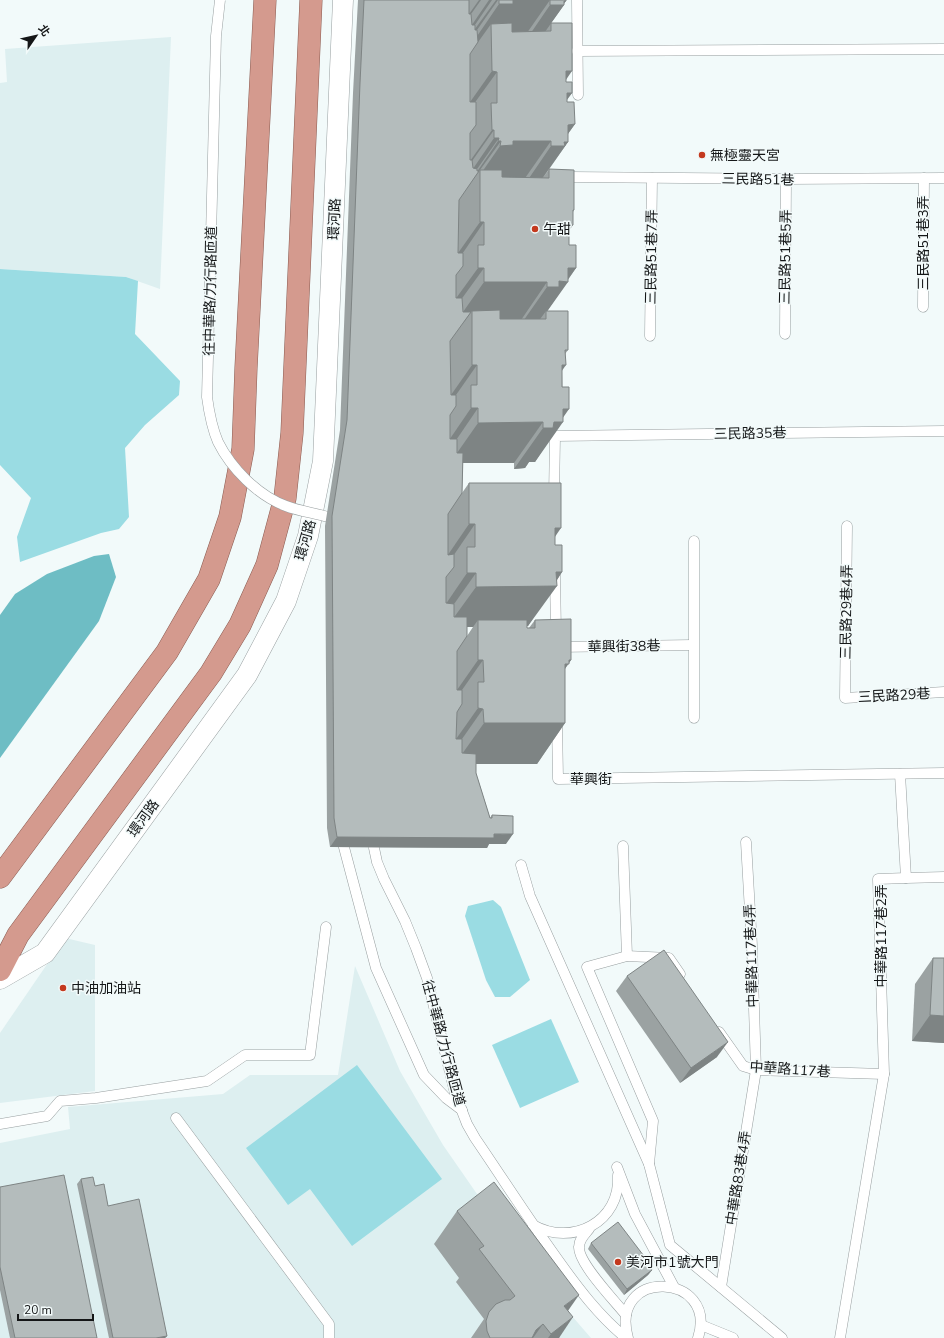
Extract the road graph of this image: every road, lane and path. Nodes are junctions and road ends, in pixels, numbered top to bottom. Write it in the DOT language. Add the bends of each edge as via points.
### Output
graph roads {
  1 [pos="220,0"];
  2 [pos="265,0"];
  3 [pos="312,0"];
  4 [pos="344,0"];
  5 [pos="577,0"];
  6 [pos="944,49"];
  7 [pos="577,51"];
  8 [pos="578,95"];
  9 [pos="572,177"];
  10 [pos="652,178"];
  11 [pos="924,178"];
  12 [pos="944,178"];
  13 [pos="786,180"];
  14 [pos="923,307"];
  15 [pos="785,334"];
  16 [pos="650,336"];
  17 [pos="944,431"];
  18 [pos="554,509"];
  19 [pos="328,517"];
  20 [pos="847,526"];
  21 [pos="694,541"];
  22 [pos="555,562"];
  23 [pos="693,645"];
  24 [pos="944,692"];
  25 [pos="845,698"];
  26 [pos="557,709"];
  27 [pos="694,718"];
  28 [pos="944,773"];
  29 [pos="900,774"];
  30 [pos="341,836"];
  31 [pos="746,842"];
  32 [pos="624,846"];
  33 [pos="374,848"];
  34 [pos="521,865"];
  35 [pos="0,877"];
  36 [pos="944,877"];
  37 [pos="906,878"];
  38 [pos="326,927"];
  39 [pos="627,956"];
  40 [pos="0,970"];
  41 [pos="0,978"];
  42 [pos="686,983"];
  43 [pos="712,1022"];
  44 [pos="756,1070"];
  45 [pos="884,1074"];
  46 [pos="462,1110"];
  47 [pos="176,1118"];
  48 [pos="0,1124"];
  49 [pos="649,1164"];
  50 [pos="531,1223"];
  51 [pos="590,1227"];
  52 [pos="674,1287"];
  53 [pos="721,1287"];
  54 [pos="626,1315"];
  55 [pos="701,1325"];
  56 [pos="329,1338"];
  57 [pos="627,1338"];
  58 [pos="698,1338"];
  59 [pos="733,1338"];
  60 [pos="782,1338"];
  61 [pos="840,1338"];
  1 -- 19 [label="lane, 往中華路/力行路匝道, bridge" via="216,36 207,397 210,418 218,441 245,480 285,506"];
  2 -- 35 [label="highway" via="243,449 230,517 209,579 167,652"];
  3 -- 40 [label="highway" via="292,433 285,498 267,565 240,625 211,673 18,935"];
  4 -- 41 [label="street, 環河路" via="323,462 308,536 286,601 247,675 44,953"];
  5 -- 7 [label="lane"];
  6 -- 7 [label="lane"];
  7 -- 8 [label="lane"];
  9 -- 10 [label="lane, 三民路51巷"];
  10 -- 13 [label="lane, 三民路51巷"];
  10 -- 16 [label="lane, 三民路51巷7弄"];
  11 -- 12 [label="lane, 三民路51巷"];
  11 -- 13 [label="lane, 三民路51巷"];
  11 -- 14 [label="lane, 三民路51巷3弄"];
  13 -- 15 [label="lane, 三民路51巷5弄"];
  17 -- 18 [label="lane, 三民路35巷" via="555,436"];
  20 -- 25 [label="lane, 三民路29巷4弄"];
  21 -- 23 [label="lane"];
  22 -- 23 [label="lane, 華興街38巷" via="556,651"];
  23 -- 27 [label="lane"];
  24 -- 25 [label="lane, 三民路29巷"];
  26 -- 29 [label="lane, 華興街" via="558,779"];
  28 -- 29 [label="lane, 華興街"];
  29 -- 37 [label="lane, 中華路117巷2弄"];
  30 -- 46 [label="lane" via="376,968 424,1075 446,1098"];
  31 -- 44 [label="lane, 中華路117巷4弄"];
  32 -- 39 [label="lane"];
  33 -- 46 [label="lane, 往中華路/力行路匝道" via="377,862 405,921 427,978 455,1093"];
  34 -- 49 [label="lane" via="530,896"];
  36 -- 37 [label="lane"];
  37 -- 45 [label="lane, 中華路117巷2弄" via="878,879"];
  38 -- 48 [label="lane" via="310,1055 245,1055 207,1081 96,1098 60,1100 47,1116"];
  39 -- 42 [label="lane" via="669,958"];
  39 -- 49 [label="lane" via="587,967 654,1120"];
  43 -- 44 [label="lane, 中華路117巷" via="742,1066"];
  44 -- 45 [label="lane, 中華路117巷"];
  44 -- 53 [label="lane, 中華路83巷4弄"];
  45 -- 61 [label="lane"];
  46 -- 50 [label="lane, 往中華路/力行路匝道" via="475,1138"];
  47 -- 56 [label="lane" via="329,1324"];
  49 -- 53 [label="lane" via="670,1245"];
  50 -- 51 [label="lane" via="542,1230 566,1234"];
  50 -- 57 [label="lane, 往中華路/力行路匝道" via="589,1302 612,1327"];
  51 -- 52 [label="lane" via="604,1216 614,1202 618,1185 617,1167 635,1214"];
  51 -- 54 [label="lane" via="580,1239 579,1248 584,1262"];
  52 -- 54 [label="lane" via="654,1286 644,1291 635,1297"];
  52 -- 55 [label="lane" via="694,1302"];
  53 -- 60 [label="lane"];
  54 -- 57 [label="lane"];
  55 -- 58 [label="lane"];
  55 -- 59 [label="lane"];
}
